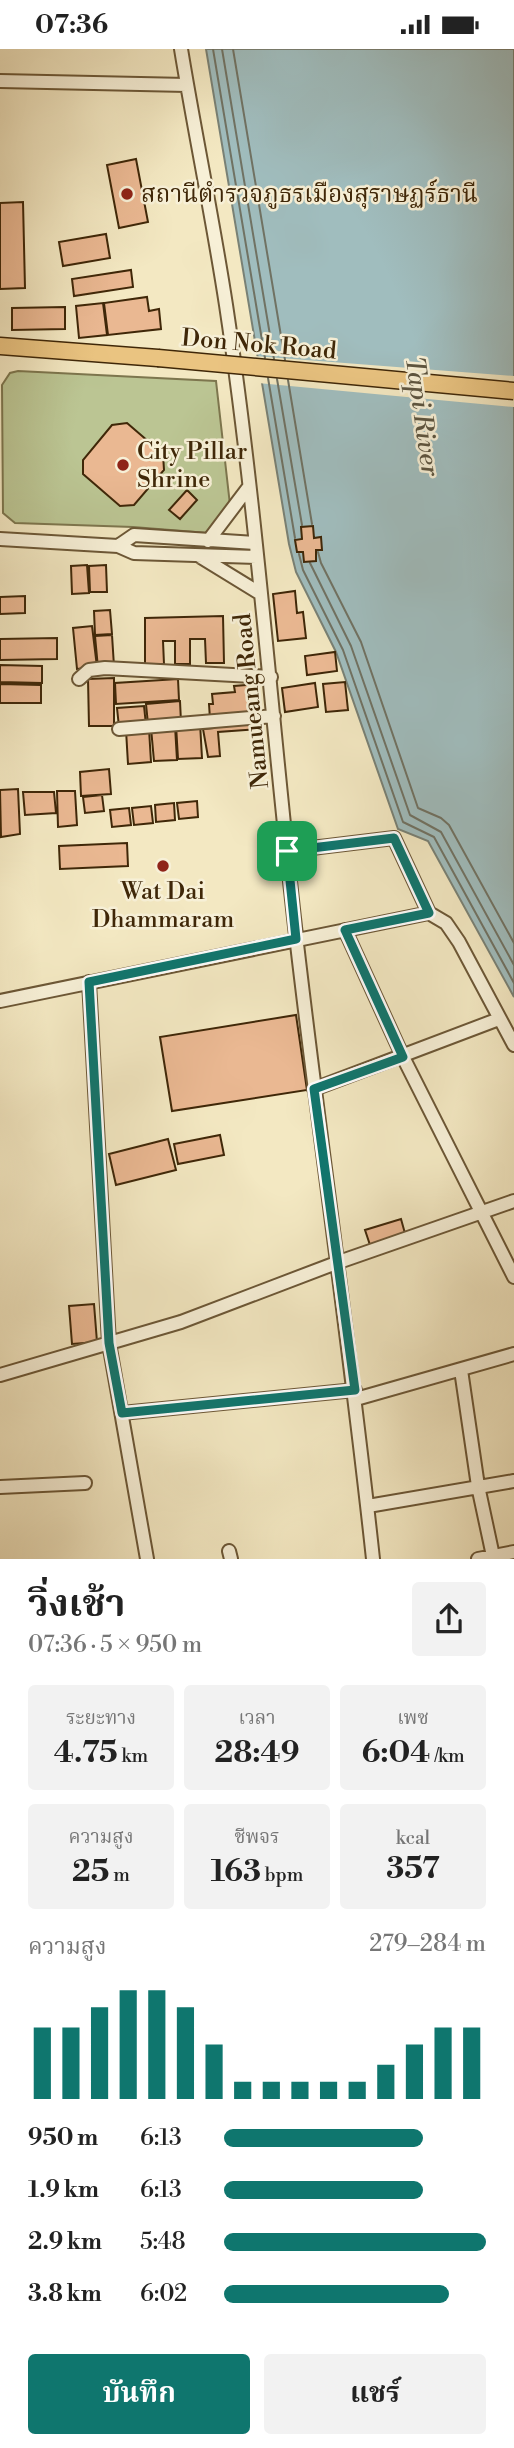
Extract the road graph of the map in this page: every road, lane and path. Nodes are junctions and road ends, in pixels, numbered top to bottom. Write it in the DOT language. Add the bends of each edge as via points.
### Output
graph roads {
  1 [pos="181,49"];
  2 [pos="0,81"];
  3 [pos="187,85"];
  4 [pos="0,346"];
  5 [pos="514,391"];
  6 [pos="248,488"];
  7 [pos="0,539"];
  8 [pos="208,541"];
  9 [pos="255,543"];
  10 [pos="118,546"];
  11 [pos="197,555"];
  12 [pos="257,557"];
  13 [pos="261,594"];
  14 [pos="271,677"];
  15 [pos="79,679"];
  16 [pos="274,716"];
  17 [pos="119,729"];
  18 [pos="287,851"];
  19 [pos="429,913"];
  20 [pos="345,930"];
  21 [pos="296,939"];
  22 [pos="89,982"];
  23 [pos="0,1000"];
  24 [pos="499,1019"];
  25 [pos="514,1045"];
  26 [pos="403,1057"];
  27 [pos="314,1089"];
  28 [pos="514,1201"];
  29 [pos="483,1213"];
  30 [pos="336,1263"];
  31 [pos="514,1277"];
  32 [pos="109,1343"];
  33 [pos="514,1354"];
  34 [pos="461,1370"];
  35 [pos="0,1375"];
  36 [pos="355,1395"];
  37 [pos="122,1413"];
  38 [pos="514,1481"];
  39 [pos="85,1483"];
  40 [pos="478,1486"];
  41 [pos="0,1487"];
  42 [pos="368,1506"];
  43 [pos="514,1552"];
  44 [pos="493,1556"];
  45 [pos="147,1559"];
  46 [pos="373,1559"];
  47 [pos="478,1559"];
  1 -- 3 [label="street, Namueang Road"];
  2 -- 3 [label="street"];
  3 -- 6 [label="street, Namueang Road" via="226,304"];
  4 -- 5 [label="main road, Don Nok Road, bridge"];
  6 -- 8 [label="street"];
  6 -- 9 [label="street, Namueang Road"];
  7 -- 10 [label="street"];
  8 -- 9 [label="street"];
  8 -- 10 [label="street" via="134,535"];
  9 -- 12 [label="street, Namueang Road"];
  10 -- 11 [label="street" via="134,553"];
  11 -- 12 [label="street"];
  11 -- 13 [label="street"];
  12 -- 13 [label="street, Namueang Road"];
  13 -- 14 [label="street, Namueang Road"];
  14 -- 15 [label="street" via="105,668 89,670"];
  14 -- 16 [label="street, Namueang Road"];
  16 -- 17 [label="street"];
  16 -- 18 [label="street, Namueang Road"];
  18 -- 19 [label="street" via="394,838"];
  18 -- 21 [label="street, Namueang Road"];
  19 -- 20 [label="street"];
  19 -- 24 [label="street" via="446,923 459,942"];
  20 -- 21 [label="street"];
  20 -- 26 [label="street"];
  21 -- 22 [label="street"];
  21 -- 27 [label="street, Namueang Road"];
  22 -- 23 [label="street"];
  22 -- 32 [label="street"];
  24 -- 25 [label="street"];
  24 -- 26 [label="street"];
  26 -- 27 [label="street"];
  26 -- 29 [label="street"];
  27 -- 30 [label="street, Namueang Road"];
  28 -- 29 [label="street"];
  29 -- 30 [label="street"];
  29 -- 31 [label="street"];
  30 -- 32 [label="street" via="181,1322"];
  30 -- 36 [label="street, Namueang Road"];
  32 -- 35 [label="street"];
  32 -- 37 [label="street"];
  33 -- 34 [label="street"];
  34 -- 36 [label="street"];
  34 -- 40 [label="street"];
  36 -- 37 [label="street"];
  36 -- 42 [label="street, Namueang Road"];
  37 -- 45 [label="street"];
  38 -- 40 [label="street"];
  39 -- 41 [label="street"];
  40 -- 42 [label="street"];
  40 -- 44 [label="street"];
  42 -- 46 [label="street, Namueang Road"];
  43 -- 44 [label="street"];
  44 -- 47 [label="street"];
}
